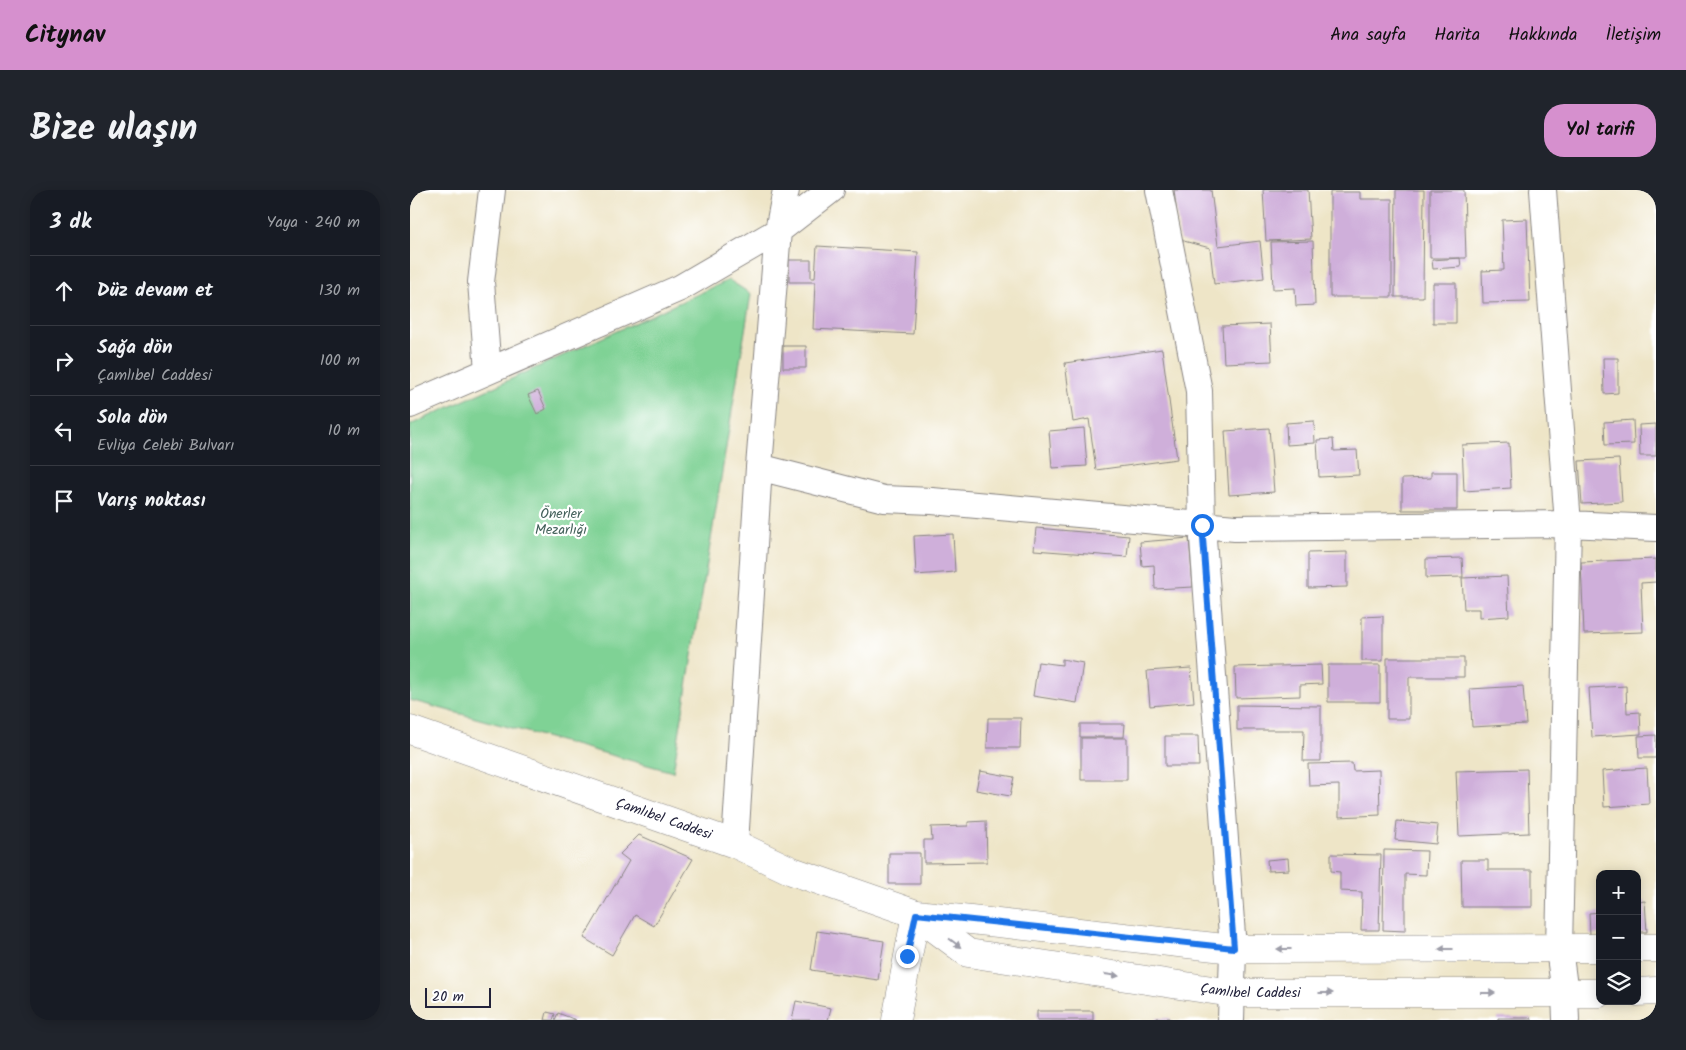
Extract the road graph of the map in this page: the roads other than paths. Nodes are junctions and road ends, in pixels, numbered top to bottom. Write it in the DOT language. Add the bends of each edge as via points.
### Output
graph roads {
  1 [pos="492,190"];
  2 [pos="786,190"];
  3 [pos="831,190"];
  4 [pos="1159,190"];
  5 [pos="1543,190"];
  6 [pos="778,231"];
  7 [pos="488,371"];
  8 [pos="410,405"];
  9 [pos="759,467"];
  10 [pos="1568,524"];
  11 [pos="1202,525"];
  12 [pos="1656,528"];
  13 [pos="410,730"];
  14 [pos="735,844"];
  15 [pos="916,914"];
  16 [pos="1234,948"];
  17 [pos="1596,948"];
  18 [pos="1641,948"];
  19 [pos="1656,948"];
  20 [pos="1559,949"];
  21 [pos="1656,991"];
  22 [pos="1641,992"];
  23 [pos="1232,993"];
  24 [pos="1596,995"];
  25 [pos="1566,1007"];
  26 [pos="896,1020"];
  27 [pos="1231,1020"];
  1 -- 7 [label="street" via="481,282"];
  2 -- 6 [label="street"];
  3 -- 6 [label="street"];
  4 -- 11 [label="street" via="1199,392"];
  5 -- 10 [label="street"];
  6 -- 7 [label="street" via="680,288"];
  6 -- 9 [label="street"];
  7 -- 8 [label="street"];
  9 -- 11 [label="street" via="884,499"];
  9 -- 14 [label="street"];
  10 -- 11 [label="street" via="1235,528"];
  10 -- 12 [label="street"];
  10 -- 20 [label="street"];
  11 -- 16 [label="street"];
  13 -- 14 [label="main road, Çamlıbel Caddesi"];
  14 -- 15 [label="main road, Çamlıbel Caddesi" via="792,871"];
  15 -- 16 [label="main road, Çamlıbel Caddesi"];
  15 -- 23 [label="main road, Çamlıbel Caddesi, one-way" via="968,953"];
  15 -- 26 [label="main road"];
  20 -- 16 [label="main road, Çamlıbel Caddesi, one-way"];
  16 -- 23 [label="street"];
  17 -- 20 [label="main road, Çamlıbel Caddesi"];
  18 -- 19 [label="main road"];
  20 -- 25 [label="street"];
  21 -- 22 [label="main road"];
  23 -- 25 [label="main road, Çamlıbel Caddesi, one-way"];
  23 -- 27 [label="street"];
  24 -- 25 [label="main road, Çamlıbel Caddesi"];
}
